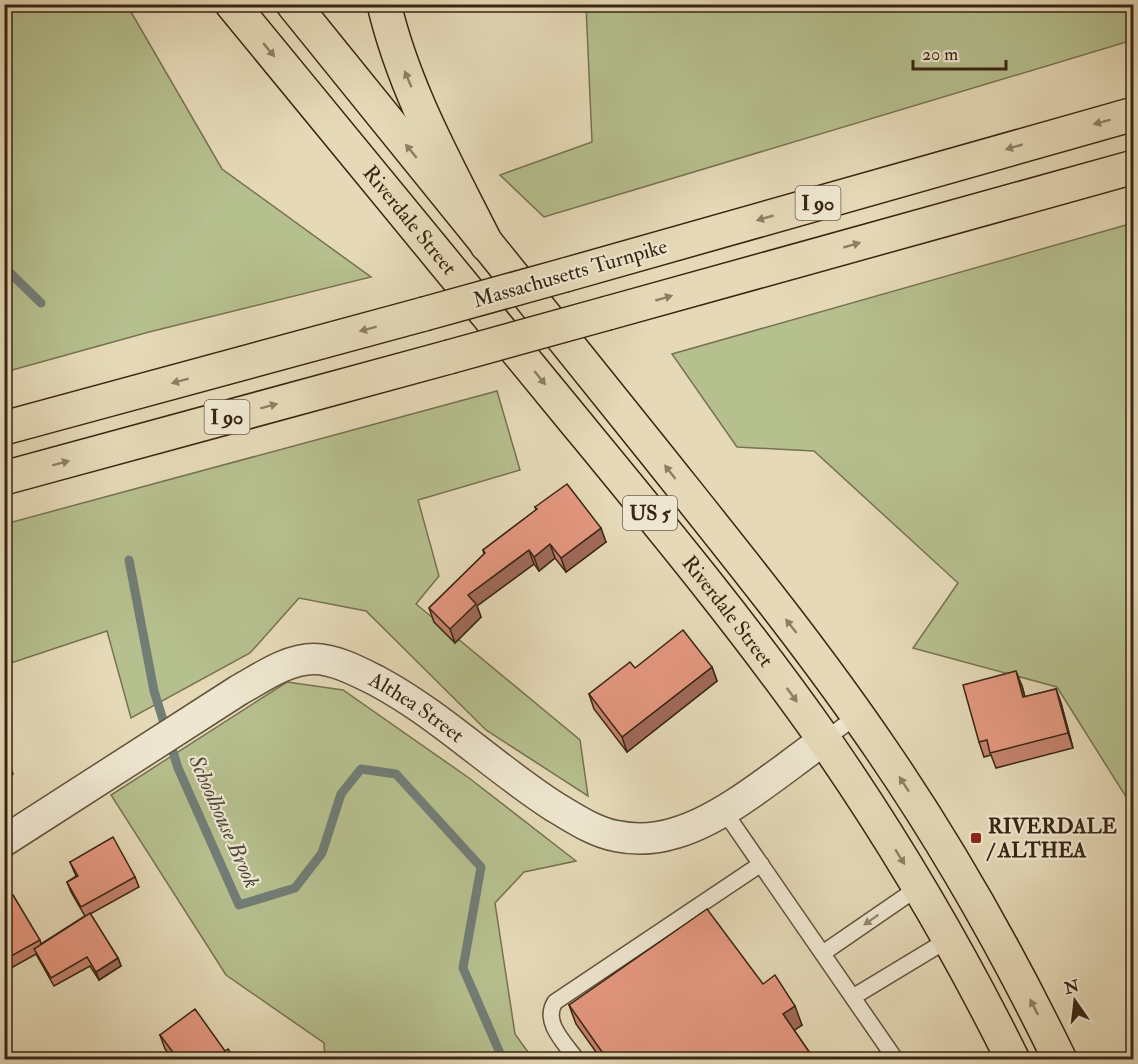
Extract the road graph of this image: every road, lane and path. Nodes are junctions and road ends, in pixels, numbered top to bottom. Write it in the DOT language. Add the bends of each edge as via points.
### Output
graph roads {
  1 [pos="232,4"];
  2 [pos="293,4"];
  3 [pos="384,4"];
  4 [pos="1134,114"];
  5 [pos="1134,167"];
  6 [pos="487,245"];
  7 [pos="4,428"];
  8 [pos="4,478"];
  9 [pos="857,716"];
  10 [pos="824,740"];
  11 [pos="724,811"];
  12 [pos="4,842"];
  13 [pos="761,864"];
  14 [pos="919,887"];
  15 [pos="949,939"];
  16 [pos="823,953"];
  17 [pos="853,997"];
  18 [pos="577,1059"];
  19 [pos="896,1059"];
  20 [pos="1013,1059"];
  21 [pos="1060,1059"];
  1 -- 10 [label="main road, Riverdale Street / US 5, one-way" via="696,570"];
  6 -- 2 [label="main road, Riverdale Street / US 5, one-way"];
  6 -- 3 [label="main road, one-way" via="428,127 403,67"];
  4 -- 7 [label="main road, Massachusetts Turnpike / I 90, one-way, bridge"];
  8 -- 5 [label="main road, I 90, one-way, bridge"];
  9 -- 6 [label="main road, Riverdale Street / US 5, one-way" via="697,506"];
  9 -- 10 [label="lane"];
  21 -- 9 [label="main road, Riverdale Street / US 5, one-way" via="970,890"];
  10 -- 11 [label="street, Althea Street"];
  10 -- 14 [label="main road, Riverdale Street / US 5, one-way"];
  11 -- 12 [label="street, Althea Street" via="660,837 631,838 598,831 532,792 402,694 364,674 313,659 272,672 239,690"];
  11 -- 13 [label="lane"];
  13 -- 16 [label="lane"];
  13 -- 18 [label="lane" via="555,1002 550,1012 552,1022"];
  14 -- 15 [label="main road, Riverdale Street / US 5"];
  14 -- 16 [label="lane, one-way"];
  15 -- 17 [label="lane"];
  15 -- 20 [label="main road, Riverdale Street / US 5"];
  16 -- 17 [label="lane"];
  17 -- 19 [label="lane"];
}
